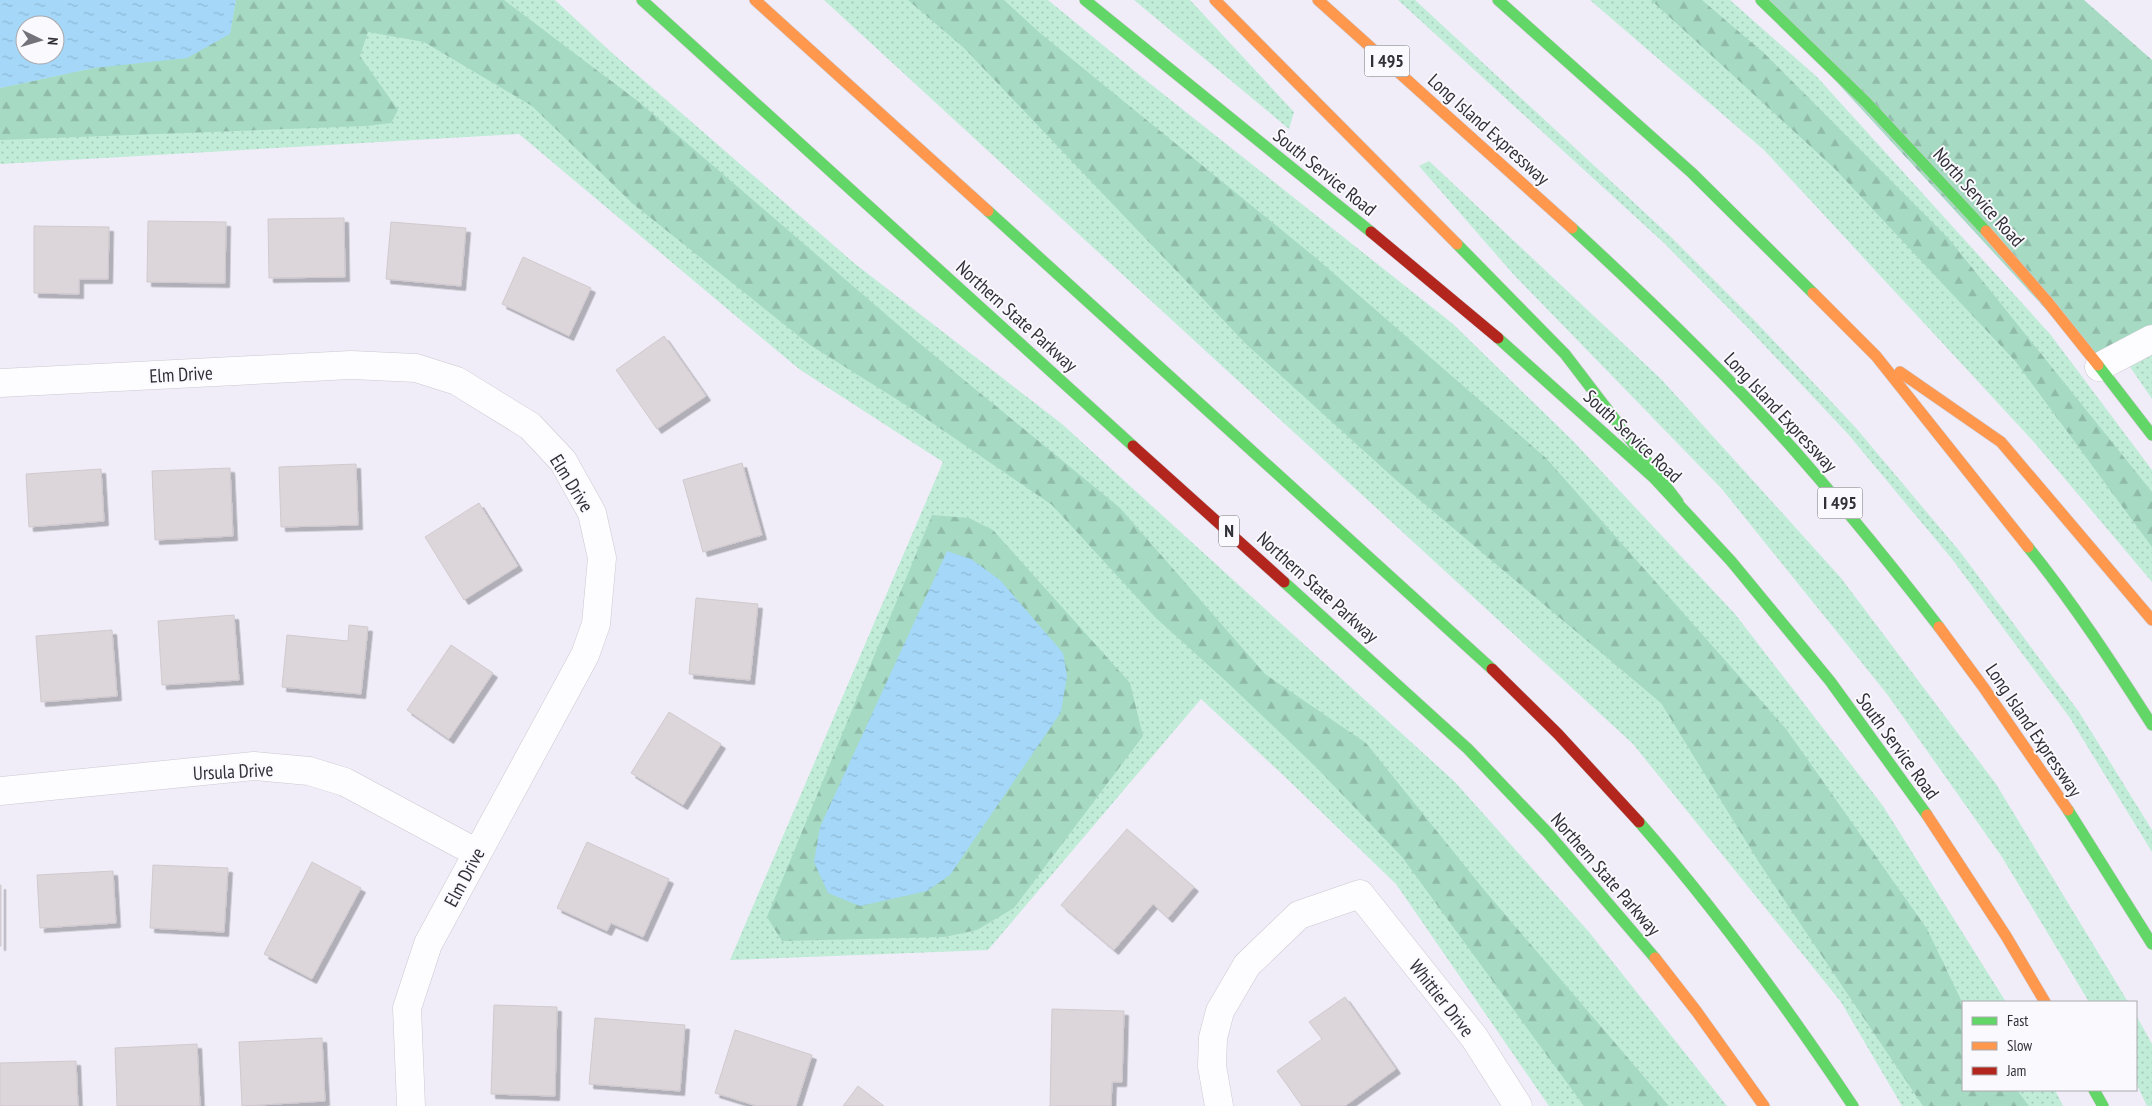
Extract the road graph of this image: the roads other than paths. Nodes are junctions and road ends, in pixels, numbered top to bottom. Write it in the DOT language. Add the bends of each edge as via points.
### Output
graph roads {
  1 [pos="642,0"];
  2 [pos="755,0"];
  3 [pos="1085,0"];
  4 [pos="1215,0"];
  5 [pos="1318,0"];
  6 [pos="1498,0"];
  7 [pos="1761,0"];
  8 [pos="2152,339"];
  9 [pos="1876,356"];
  10 [pos="2099,368"];
  11 [pos="0,383"];
  12 [pos="2152,435"];
  13 [pos="1678,502"];
  14 [pos="2152,620"];
  15 [pos="2152,725"];
  16 [pos="0,791"];
  17 [pos="476,853"];
  18 [pos="2152,944"];
  19 [pos="2044,1001"];
  20 [pos="2095,1091"];
  21 [pos="411,1106"];
  22 [pos="1219,1106"];
  23 [pos="1518,1106"];
  24 [pos="1764,1106"];
  25 [pos="1853,1106"];
  26 [pos="2103,1106"];
  1 -- 24 [label="main road, Northern State Parkway / N" via="1468,749 1557,841 1637,935"];
  2 -- 25 [label="main road" via="1488,664 1576,752 1659,844 1738,940 1802,1027"];
  3 -- 13 [label="main road, South Service Road" via="1451,297 1543,376"];
  4 -- 13 [label="main road" via="1565,354"];
  5 -- 18 [label="main road, Long Island Expressway / I 495" via="1622,273 1794,450 1913,590 1976,675 2089,841"];
  6 -- 9 [label="main road" via="1692,173"];
  7 -- 10 [label="main road, North Service Road" via="1864,99 1948,188 2032,282"];
  8 -- 10 [label="street"];
  9 -- 14 [label="main road" via="2001,442"];
  9 -- 15 [label="main road" via="2062,589"];
  10 -- 12 [label="main road, North Service Road"];
  11 -- 17 [label="street, Elm Drive" via="352,365 416,368 457,381 530,426 563,461 592,513 602,558 596,624 585,655"];
  13 -- 19 [label="main road, South Service Road" via="1771,609 1870,736 1974,887"];
  16 -- 17 [label="street, Ursula Drive" via="254,766 309,771 345,782"];
  17 -- 21 [label="street, Elm Drive" via="428,944 407,1008"];
  20 -- 26 [label="main road"];
  22 -- 23 [label="street, Whittier Drive" via="1212,1066 1213,1038 1220,1011 1247,965 1299,914 1360,894 1474,1037"];
}
